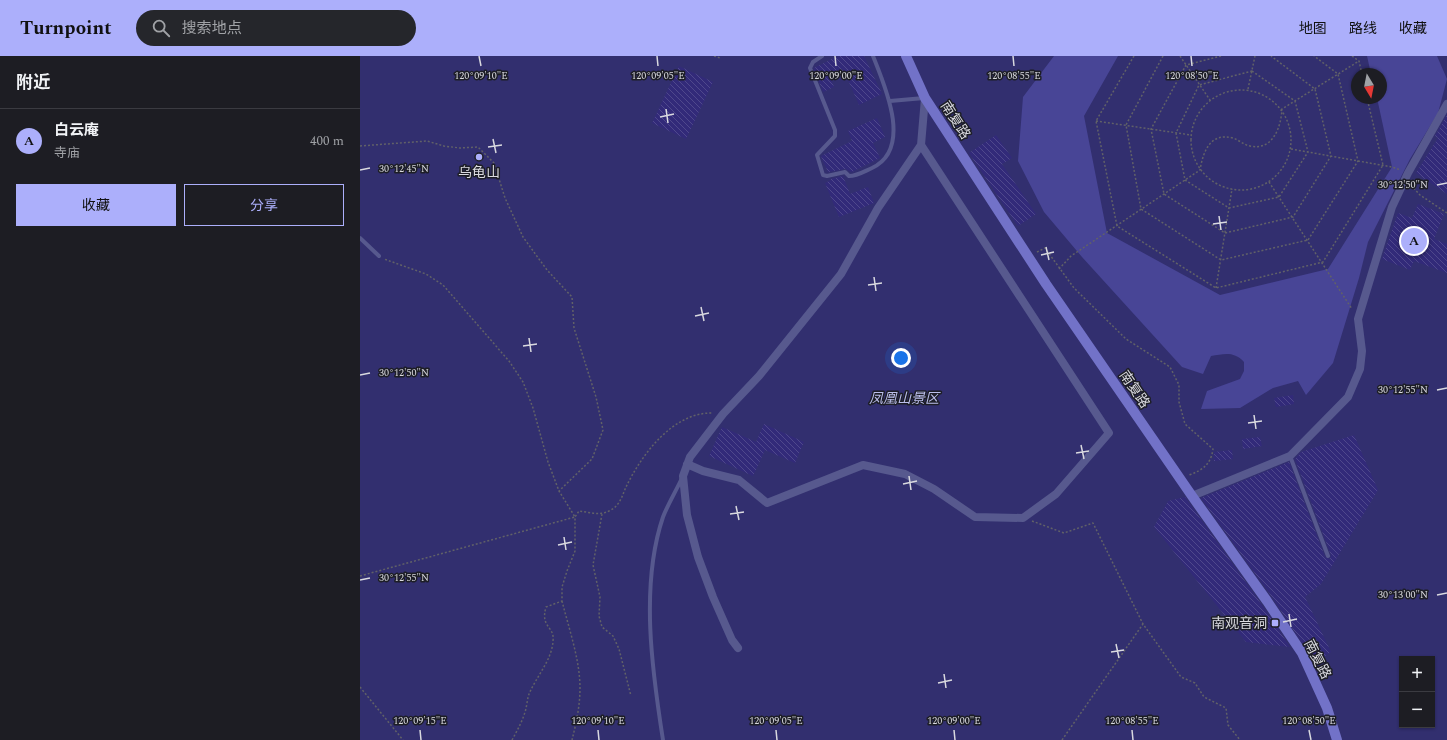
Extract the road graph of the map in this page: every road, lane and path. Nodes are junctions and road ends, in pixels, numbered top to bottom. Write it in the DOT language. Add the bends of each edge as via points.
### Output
graph roads {
  1 [pos="714,56"];
  2 [pos="822,56"];
  3 [pos="873,56"];
  4 [pos="906,56"];
  5 [pos="1134,56"];
  6 [pos="1163,56"];
  7 [pos="1180,56"];
  8 [pos="1221,56"];
  9 [pos="1255,56"];
  10 [pos="1271,56"];
  11 [pos="1314,56"];
  12 [pos="1352,56"];
  13 [pos="720,58"];
  14 [pos="1359,61"];
  15 [pos="1186,65"];
  16 [pos="1361,68"];
  17 [pos="1252,71"];
  18 [pos="1338,74"];
  19 [pos="1199,85"];
  20 [pos="1315,88"];
  21 [pos="1248,90"];
  22 [pos="925,98"];
  23 [pos="1210,100"];
  24 [pos="890,101"];
  25 [pos="1295,101"];
  26 [pos="1368,104"];
  27 [pos="1447,104"];
  28 [pos="1282,109"];
  29 [pos="1096,121"];
  30 [pos="1126,125"];
  31 [pos="1151,129"];
  32 [pos="1176,133"];
  33 [pos="1191,135"];
  34 [pos="922,145"];
  35 [pos="360,146"];
  36 [pos="1291,149"];
  37 [pos="1308,152"];
  38 [pos="1331,156"];
  39 [pos="1358,161"];
  40 [pos="1383,165"];
  41 [pos="1392,167"];
  42 [pos="1200,170"];
  43 [pos="1408,173"];
  44 [pos="1185,180"];
  45 [pos="1269,182"];
  46 [pos="1232,189"];
  47 [pos="1164,194"];
  48 [pos="1279,197"];
  49 [pos="1229,208"];
  50 [pos="1141,209"];
  51 [pos="1447,213"];
  52 [pos="1293,217"];
  53 [pos="1117,226"];
  54 [pos="1225,233"];
  55 [pos="360,238"];
  56 [pos="1308,240"];
  57 [pos="379,256"];
  58 [pos="1029,257"];
  59 [pos="1221,260"];
  60 [pos="1323,262"];
  61 [pos="1059,269"];
  62 [pos="1216,288"];
  63 [pos="1358,319"];
  64 [pos="723,414"];
  65 [pos="1290,456"];
  66 [pos="687,464"];
  67 [pos="683,476"];
  68 [pos="1180,479"];
  69 [pos="559,491"];
  70 [pos="1192,496"];
  71 [pos="602,514"];
  72 [pos="575,517"];
  73 [pos="1022,518"];
  74 [pos="1328,556"];
  75 [pos="360,576"];
  76 [pos="562,601"];
  77 [pos="1143,624"];
  78 [pos="738,648"];
  79 [pos="360,687"];
  80 [pos="631,696"];
  81 [pos="403,740"];
  82 [pos="512,740"];
  83 [pos="572,740"];
  84 [pos="663,740"];
  85 [pos="1062,740"];
  86 [pos="1240,740"];
  87 [pos="1337,740"];
  1 -- 13 [label="path"];
  2 -- 24 [label="lane" via="813,62 810,68 835,130 835,136 817,155 825,176 845,172 849,176 854,176 886,158 893,140"];
  3 -- 24 [label="lane"];
  4 -- 22 [label="street, 南复路"];
  5 -- 29 [label="path"];
  6 -- 30 [label="path"];
  7 -- 15 [label="path"];
  8 -- 15 [label="path"];
  9 -- 17 [label="path"];
  10 -- 20 [label="path"];
  11 -- 18 [label="path"];
  12 -- 14 [label="path"];
  14 -- 16 [label="path"];
  14 -- 18 [label="path"];
  15 -- 19 [label="path"];
  15 -- 31 [label="path"];
  17 -- 19 [label="path"];
  17 -- 21 [label="path"];
  17 -- 25 [label="path"];
  18 -- 20 [label="path"];
  18 -- 39 [label="path"];
  19 -- 23 [label="path"];
  19 -- 32 [label="path"];
  20 -- 25 [label="path"];
  20 -- 38 [label="path"];
  21 -- 23 [label="path" via="1232,90"];
  21 -- 28 [label="path" via="1270,98"];
  22 -- 24 [label="lane"];
  22 -- 34 [label="street"];
  22 -- 58 [label="street, 南复路"];
  23 -- 33 [label="path" via="1197,114"];
  25 -- 28 [label="path"];
  25 -- 37 [label="path"];
  26 -- 40 [label="path"];
  27 -- 43 [label="street"];
  28 -- 36 [label="path" via="1290,128"];
  28 -- 42 [label="path" via="1280,126 1274,138 1255,147 1231,138 1218,139 1206,148 1202,155"];
  29 -- 30 [label="path"];
  29 -- 53 [label="path"];
  30 -- 31 [label="path"];
  30 -- 50 [label="path"];
  31 -- 32 [label="path"];
  31 -- 47 [label="path"];
  32 -- 33 [label="path"];
  32 -- 44 [label="path"];
  33 -- 42 [label="path" via="1192,150"];
  34 -- 64 [label="street" via="878,208 841,274 759,376"];
  34 -- 73 [label="street" via="1109,433 1056,494"];
  35 -- 69 [label="path" via="427,141 452,147 478,147 494,163 505,198 523,237 547,270 572,297 574,328 596,397 603,430 592,459"];
  36 -- 37 [label="path"];
  36 -- 45 [label="path" via="1284,166"];
  37 -- 38 [label="path"];
  37 -- 48 [label="path"];
  38 -- 39 [label="path"];
  38 -- 52 [label="path"];
  39 -- 40 [label="path"];
  39 -- 56 [label="path"];
  40 -- 41 [label="path"];
  40 -- 60 [label="path"];
  42 -- 44 [label="path"];
  42 -- 46 [label="path" via="1213,182"];
  43 -- 51 [label="path" via="1409,183 1420,195"];
  43 -- 63 [label="street" via="1392,207"];
  44 -- 47 [label="path"];
  44 -- 49 [label="path"];
  45 -- 46 [label="path" via="1253,189"];
  45 -- 48 [label="path"];
  46 -- 49 [label="path"];
  47 -- 50 [label="path"];
  47 -- 54 [label="path"];
  48 -- 49 [label="path"];
  48 -- 52 [label="path"];
  49 -- 54 [label="path"];
  50 -- 53 [label="path"];
  50 -- 59 [label="path"];
  52 -- 54 [label="path"];
  52 -- 56 [label="path"];
  53 -- 61 [label="path" via="1071,256"];
  53 -- 62 [label="path"];
  54 -- 59 [label="path"];
  55 -- 57 [label="lane"];
  56 -- 59 [label="path"];
  56 -- 60 [label="path"];
  57 -- 69 [label="path" via="390,263 426,274 443,285 508,361 523,382"];
  58 -- 61 [label="path" via="1045,248"];
  58 -- 68 [label="street, 南复路"];
  59 -- 62 [label="path"];
  60 -- 62 [label="path"];
  60 -- 63 [label="path"];
  61 -- 68 [label="path" via="1074,288 1126,339 1170,367 1178,385 1185,424 1213,449 1212,458 1202,470"];
  63 -- 65 [label="street" via="1362,351 1360,369 1348,397"];
  64 -- 66 [label="street"];
  64 -- 71 [label="path" via="697,414 685,419 656,441 626,486 621,501 610,511"];
  65 -- 70 [label="street"];
  65 -- 74 [label="lane"];
  66 -- 67 [label="street"];
  66 -- 73 [label="street" via="703,471 740,480 766,503 863,465 880,467 905,474 934,489 975,517"];
  67 -- 78 [label="street" via="687,515 698,557 713,597"];
  67 -- 84 [label="lane" via="663,516 652,560 651,616 656,692"];
  68 -- 70 [label="street, 南复路"];
  69 -- 72 [label="path"];
  70 -- 87 [label="street, 南复路" via="1302,654 1327,708"];
  71 -- 72 [label="path" via="579,511"];
  71 -- 80 [label="path" via="593,565 600,597 600,616 602,627 613,636 620,649"];
  72 -- 75 [label="path"];
  72 -- 76 [label="path" via="575,551 562,587"];
  73 -- 77 [label="path" via="1064,533 1093,523"];
  76 -- 82 [label="path" via="546,607 543,617 554,640 529,694 525,712"];
  76 -- 83 [label="path" via="580,688"];
  77 -- 85 [label="path"];
  77 -- 86 [label="path" via="1181,677 1195,683 1204,697 1226,708 1228,725"];
  79 -- 81 [label="path"];
}
